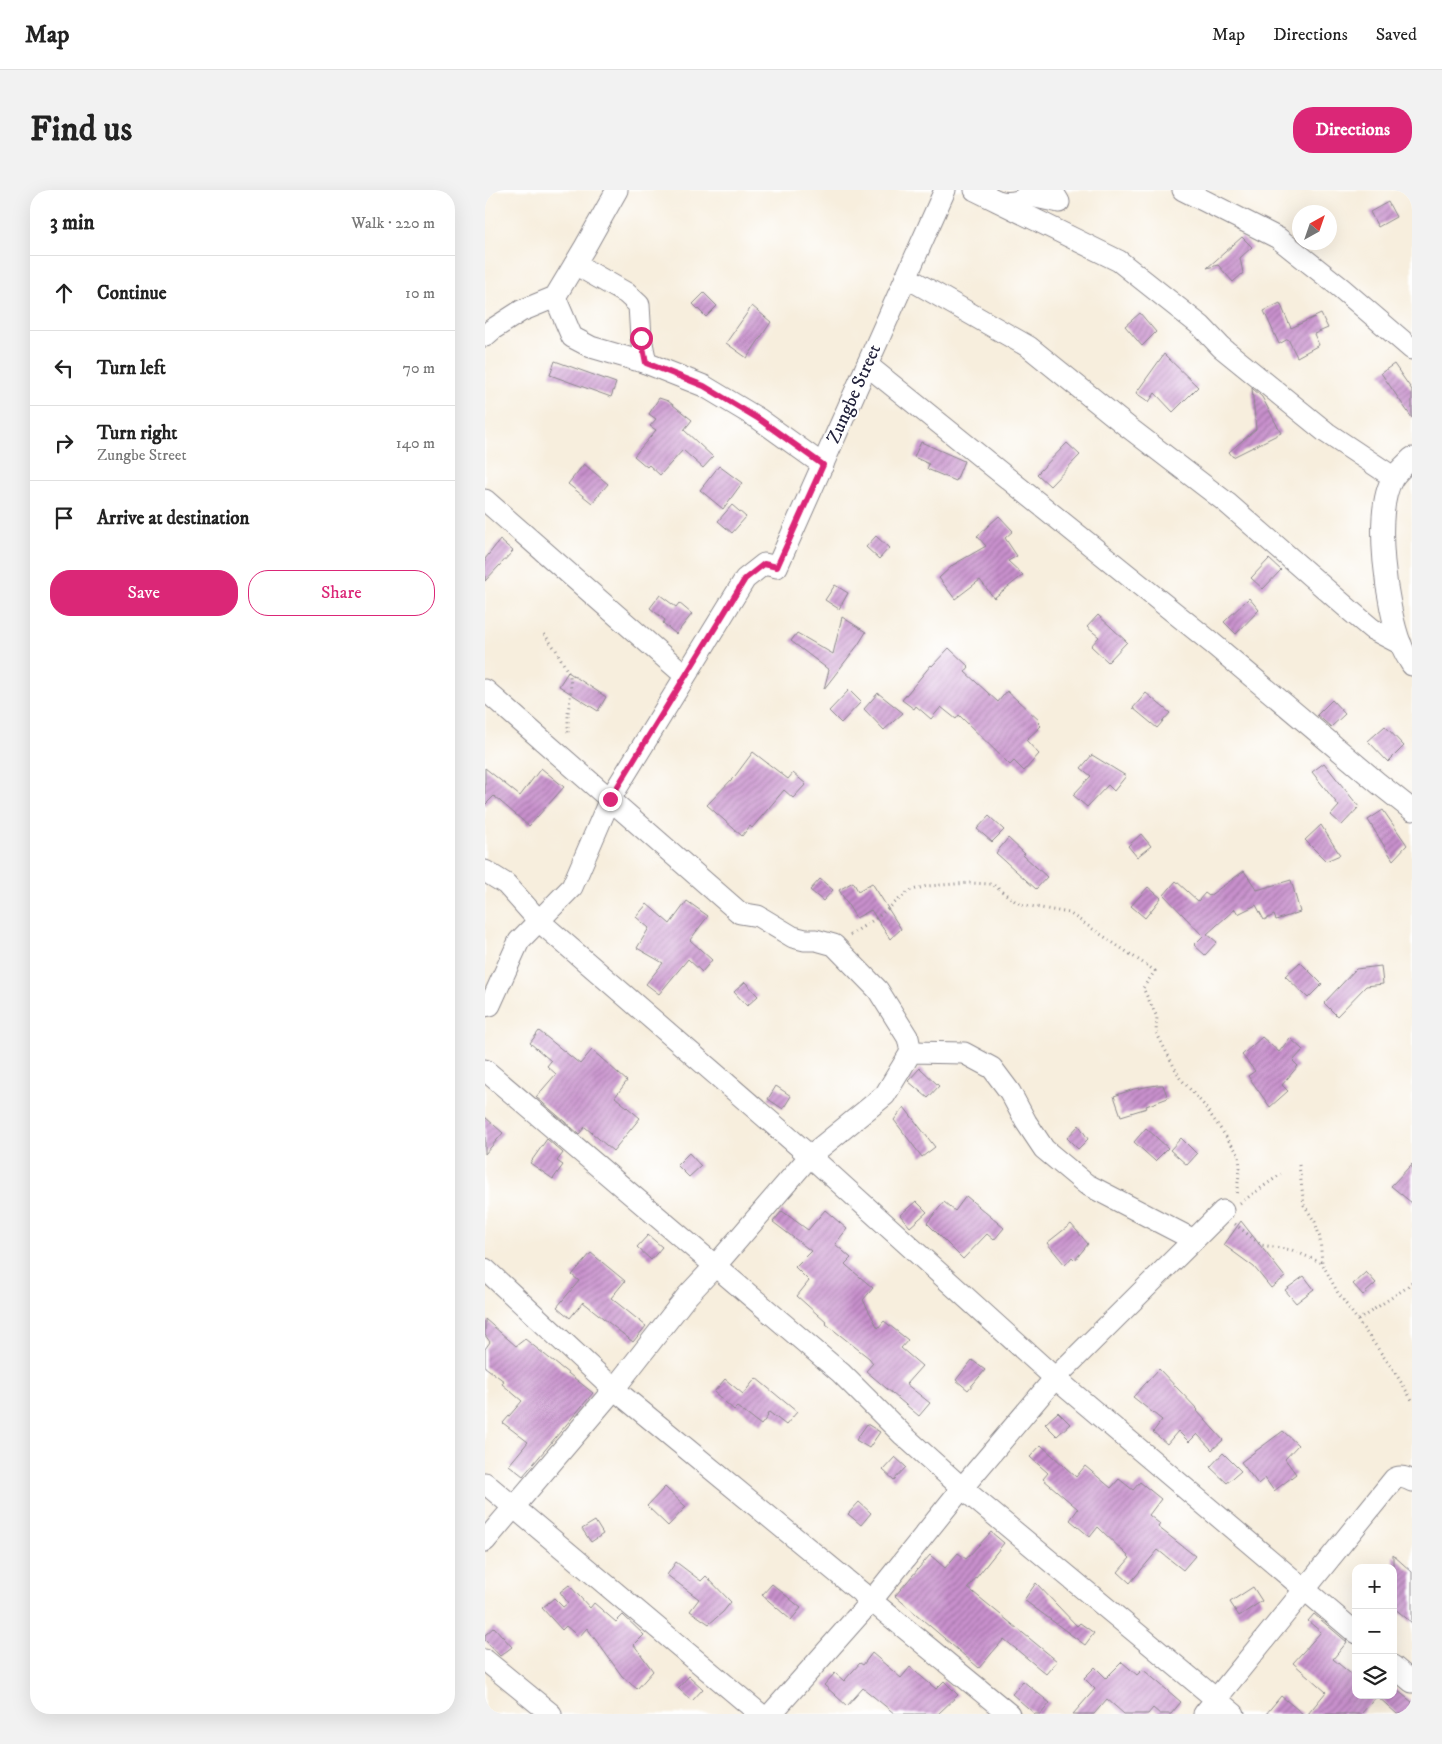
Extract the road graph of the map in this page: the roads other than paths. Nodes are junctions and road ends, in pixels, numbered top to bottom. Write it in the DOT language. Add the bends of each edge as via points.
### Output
graph roads {
  1 [pos="617,190"];
  2 [pos="945,190"];
  3 [pos="970,190"];
  4 [pos="975,190"];
  5 [pos="1006,190"];
  6 [pos="1043,190"];
  7 [pos="1052,190"];
  8 [pos="1183,190"];
  9 [pos="575,264"];
  10 [pos="906,277"];
  11 [pos="555,297"];
  12 [pos="485,336"];
  13 [pos="1412,349"];
  14 [pos="646,363"];
  15 [pos="867,365"];
  16 [pos="1412,458"];
  17 [pos="823,465"];
  18 [pos="1393,477"];
  19 [pos="485,500"];
  20 [pos="1401,644"];
  21 [pos="1412,665"];
  22 [pos="679,670"];
  23 [pos="485,690"];
  24 [pos="610,799"];
  25 [pos="1412,810"];
  26 [pos="485,871"];
  27 [pos="539,921"];
  28 [pos="485,1006"];
  29 [pos="911,1052"];
  30 [pos="485,1070"];
  31 [pos="810,1156"];
  32 [pos="1223,1211"];
  33 [pos="1194,1240"];
  34 [pos="715,1265"];
  35 [pos="485,1269"];
  36 [pos="1055,1378"];
  37 [pos="614,1389"];
  38 [pos="1412,1481"];
  39 [pos="485,1483"];
  40 [pos="962,1488"];
  41 [pos="513,1507"];
  42 [pos="485,1541"];
  43 [pos="1305,1590"];
  44 [pos="872,1600"];
  45 [pos="1352,1630"];
  46 [pos="485,1660"];
  47 [pos="1397,1669"];
  48 [pos="1412,1682"];
  49 [pos="1211,1706"];
  50 [pos="551,1714"];
  51 [pos="760,1714"];
  52 [pos="771,1714"];
  53 [pos="1009,1714"];
  54 [pos="1235,1714"];
  1 -- 9 [label="street"];
  2 -- 10 [label="street, Zungbe Street"];
  3 -- 6 [label="street" via="1007,203"];
  4 -- 18 [label="street" via="1119,261 1327,433"];
  5 -- 7 [label="street" via="1059,202"];
  8 -- 13 [label="street" via="1278,238"];
  9 -- 11 [label="street"];
  9 -- 14 [label="street" via="626,292 639,305"];
  10 -- 15 [label="street, Zungbe Street"];
  10 -- 20 [label="street" via="1029,347 1227,503 1372,629"];
  11 -- 12 [label="street" via="521,311"];
  11 -- 14 [label="street" via="572,337 591,347"];
  14 -- 17 [label="street" via="704,386 759,419"];
  15 -- 17 [label="street, Zungbe Street"];
  15 -- 25 [label="street" via="1212,643"];
  16 -- 18 [label="street"];
  17 -- 24 [label="street, Zungbe Street" via="777,567 764,564 745,579"];
  18 -- 20 [label="street" via="1384,508 1383,550 1389,598"];
  19 -- 22 [label="street"];
  20 -- 21 [label="street"];
  23 -- 24 [label="street"];
  24 -- 27 [label="street, Zungbe Street" via="572,887"];
  24 -- 29 [label="street" via="740,913 758,916 793,937 834,945 878,990 908,1038"];
  26 -- 27 [label="street" via="505,884"];
  27 -- 28 [label="street, Zungbe Street" via="519,941 490,1006"];
  27 -- 31 [label="street"];
  29 -- 31 [label="street" via="885,1095"];
  29 -- 33 [label="street" via="964,1053 993,1068 1044,1149 1086,1184"];
  30 -- 34 [label="street"];
  31 -- 34 [label="street"];
  31 -- 36 [label="street"];
  32 -- 33 [label="street"];
  33 -- 36 [label="street"];
  34 -- 37 [label="street"];
  34 -- 40 [label="street" via="841,1373"];
  35 -- 37 [label="street"];
  36 -- 40 [label="street"];
  36 -- 43 [label="street"];
  37 -- 41 [label="street"];
  37 -- 44 [label="street"];
  38 -- 43 [label="street" via="1401,1477 1394,1479"];
  39 -- 41 [label="street"];
  40 -- 44 [label="street"];
  40 -- 49 [label="street"];
  41 -- 42 [label="street"];
  41 -- 51 [label="street"];
  43 -- 45 [label="street"];
  43 -- 49 [label="street"];
  44 -- 52 [label="street"];
  44 -- 53 [label="street"];
  46 -- 50 [label="street"];
  47 -- 48 [label="street"];
  49 -- 54 [label="street"];
}
